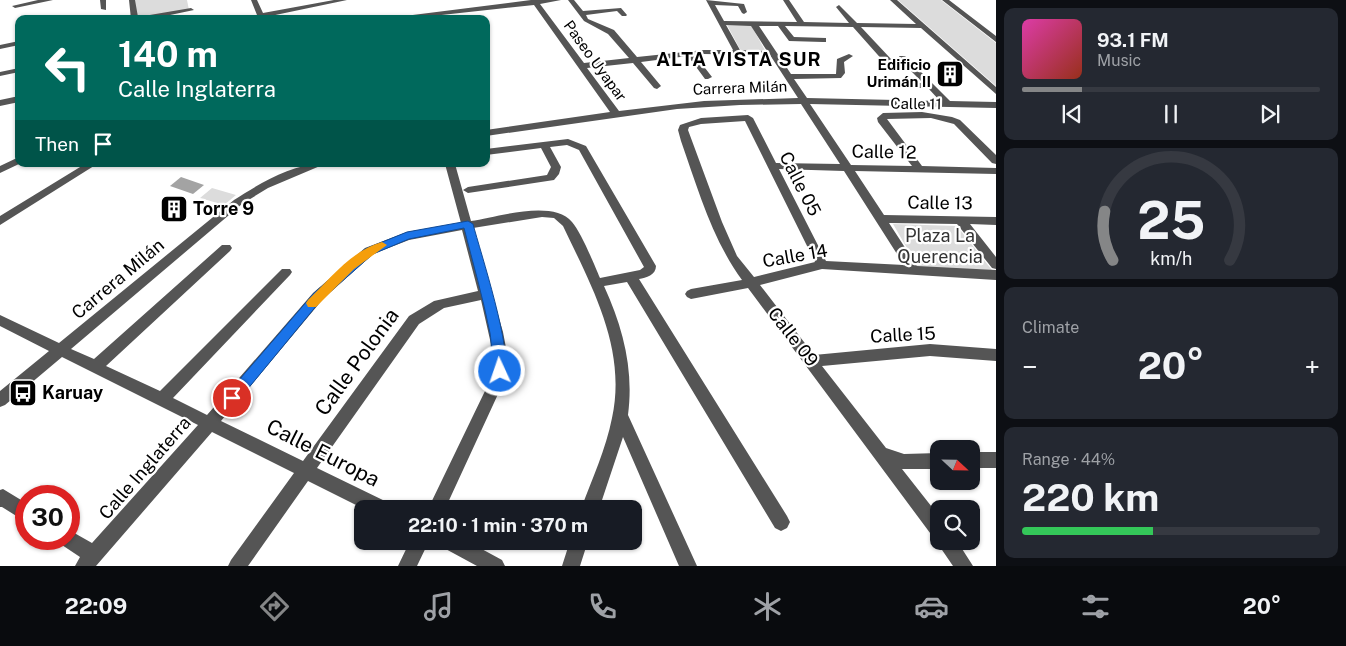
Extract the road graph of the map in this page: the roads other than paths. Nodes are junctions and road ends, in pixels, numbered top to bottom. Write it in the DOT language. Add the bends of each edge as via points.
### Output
graph roads {
  1 [pos="50,0"];
  2 [pos="103,0"];
  3 [pos="132,0"];
  4 [pos="189,0"];
  5 [pos="254,0"];
  6 [pos="344,0"];
  7 [pos="558,0"];
  8 [pos="571,0"];
  9 [pos="786,0"];
  10 [pos="893,0"];
  11 [pos="945,0"];
  12 [pos="535,1"];
  13 [pos="710,1"];
  14 [pos="15,3"];
  15 [pos="313,3"];
  16 [pos="839,7"];
  17 [pos="104,9"];
  18 [pos="191,10"];
  19 [pos="744,12"];
  20 [pos="581,13"];
  21 [pos="135,15"];
  22 [pos="160,15"];
  23 [pos="193,15"];
  24 [pos="262,15"];
  25 [pos="266,15"];
  26 [pos="418,15"];
  27 [pos="624,15"];
  28 [pos="722,23"];
  29 [pos="754,24"];
  30 [pos="780,24"];
  31 [pos="802,24"];
  32 [pos="856,25"];
  33 [pos="923,26"];
  34 [pos="822,40"];
  35 [pos="996,40"];
  36 [pos="15,44"];
  37 [pos="0,47"];
  38 [pos="738,53"];
  39 [pos="690,54"];
  40 [pos="772,54"];
  41 [pos="849,56"];
  42 [pos="636,60"];
  43 [pos="582,66"];
  44 [pos="15,71"];
  45 [pos="0,74"];
  46 [pos="708,77"];
  47 [pos="788,77"];
  48 [pos="873,85"];
  49 [pos="657,86"];
  50 [pos="930,86"];
  51 [pos="996,90"];
  52 [pos="15,100"];
  53 [pos="803,102"];
  54 [pos="0,103"];
  55 [pos="948,104"];
  56 [pos="996,106"];
  57 [pos="617,115"];
  58 [pos="748,118"];
  59 [pos="490,132"];
  60 [pos="544,144"];
  61 [pos="490,151"];
  62 [pos="996,161"];
  63 [pos="15,162"];
  64 [pos="772,166"];
  65 [pos="87,167"];
  66 [pos="309,167"];
  67 [pos="451,167"];
  68 [pos="846,168"];
  69 [pos="919,169"];
  70 [pos="0,170"];
  71 [pos="996,171"];
  72 [pos="468,190"];
  73 [pos="882,219"];
  74 [pos="0,221"];
  75 [pos="961,221"];
  76 [pos="996,221"];
  77 [pos="468,224"];
  78 [pos="226,248"];
  79 [pos="822,265"];
  80 [pos="996,265"];
  81 [pos="913,269"];
  82 [pos="286,272"];
  83 [pos="996,275"];
  84 [pos="630,276"];
  85 [pos="750,282"];
  86 [pos="596,283"];
  87 [pos="691,294"];
  88 [pos="485,295"];
  89 [pos="0,320"];
  90 [pos="60,350"];
  91 [pos="996,355"];
  92 [pos="811,361"];
  93 [pos="96,366"];
  94 [pos="162,399"];
  95 [pos="0,400"];
  96 [pos="620,416"];
  97 [pos="210,423"];
  98 [pos="882,454"];
  99 [pos="980,460"];
  100 [pos="996,460"];
  101 [pos="930,461"];
  102 [pos="306,470"];
  103 [pos="1,497"];
  104 [pos="365,500"];
  105 [pos="440,500"];
  106 [pos="593,500"];
  107 [pos="15,506"];
  108 [pos="930,519"];
  109 [pos="781,522"];
  110 [pos="79,550"];
  111 [pos="415,550"];
  112 [pos="465,550"];
  113 [pos="576,550"];
  114 [pos="952,550"];
  115 [pos="89,560"];
  116 [pos="238,566"];
  117 [pos="407,566"];
  118 [pos="496,566"];
  119 [pos="571,566"];
  120 [pos="688,566"];
  121 [pos="964,566"];
  1 -- 14 [label="street"];
  2 -- 17 [label="street"];
  3 -- 21 [label="street"];
  4 -- 18 [label="street"];
  5 -- 24 [label="street"];
  6 -- 15 [label="street"];
  7 -- 12 [label="street"];
  8 -- 20 [label="street"];
  9 -- 31 [label="street"];
  10 -- 33 [label="street"];
  11 -- 35 [label="street"];
  12 -- 26 [label="street"];
  12 -- 43 [label="street, Paseo Uyapar"];
  13 -- 19 [label="street" via="739,4"];
  13 -- 28 [label="street"];
  15 -- 25 [label="street"];
  16 -- 32 [label="street"];
  18 -- 22 [label="street"];
  18 -- 23 [label="street"];
  20 -- 27 [label="street" via="619,9"];
  20 -- 42 [label="street" via="592,24 611,32"];
  28 -- 29 [label="street"];
  28 -- 38 [label="street"];
  29 -- 30 [label="street"];
  29 -- 40 [label="street"];
  30 -- 31 [label="street"];
  30 -- 34 [label="street" via="792,39"];
  31 -- 32 [label="street"];
  32 -- 33 [label="street"];
  32 -- 50 [label="street" via="884,56 898,57"];
  33 -- 51 [label="street"];
  36 -- 37 [label="street"];
  38 -- 39 [label="street"];
  38 -- 40 [label="street"];
  39 -- 42 [label="street"];
  39 -- 46 [label="street"];
  40 -- 47 [label="street"];
  41 -- 47 [label="street" via="840,61 841,73 838,76"];
  42 -- 43 [label="street"];
  42 -- 49 [label="street"];
  43 -- 57 [label="street, Paseo Uyapar"];
  44 -- 45 [label="street"];
  47 -- 53 [label="street"];
  48 -- 50 [label="street"];
  50 -- 55 [label="street"];
  52 -- 54 [label="street"];
  53 -- 55 [label="street, Carrera Milán"];
  53 -- 57 [label="street, Carrera Milán" via="704,104"];
  53 -- 68 [label="street"];
  55 -- 56 [label="street, Carrera Milán"];
  57 -- 59 [label="street, Carrera Milán"];
  58 -- 64 [label="street, Calle 05"];
  58 -- 85 [label="street, Calle 09" via="701,121 685,125 683,130 723,241"];
  60 -- 61 [label="street"];
  60 -- 72 [label="street" via="556,167 550,178"];
  60 -- 84 [label="street" via="568,142 583,148 650,263 647,272"];
  62 -- 69 [label="street, Calle 11" via="949,118 886,115 883,122"];
  63 -- 70 [label="street"];
  64 -- 68 [label="street, Calle 12"];
  64 -- 79 [label="street, Calle 05"];
  65 -- 74 [label="street"];
  66 -- 90 [label="street, Carrera Milán" via="264,186 238,202"];
  67 -- 77 [label="street"];
  68 -- 69 [label="street, Calle 12"];
  68 -- 73 [label="street"];
  69 -- 71 [label="street, Calle 12"];
  73 -- 75 [label="street, Calle 13"];
  73 -- 81 [label="street"];
  75 -- 76 [label="street, Calle 13"];
  75 -- 80 [label="street"];
  77 -- 86 [label="street, Calle Inglaterra" via="542,213 557,215 568,224"];
  77 -- 88 [label="street"];
  77 -- 97 [label="street, Calle Inglaterra" via="407,236 369,251 318,296"];
  78 -- 93 [label="street"];
  79 -- 81 [label="street, Calle 14"];
  79 -- 85 [label="street, Calle 14"];
  81 -- 83 [label="street, Calle 14"];
  82 -- 94 [label="street"];
  84 -- 86 [label="street"];
  84 -- 109 [label="street"];
  85 -- 87 [label="street, Calle 14"];
  85 -- 92 [label="street, Calle 09"];
  86 -- 96 [label="street" via="620,348 624,375"];
  88 -- 102 [label="street, Calle Polonia" via="426,308"];
  88 -- 105 [label="street" via="500,352 500,371"];
  89 -- 90 [label="street, Calle Europa"];
  90 -- 93 [label="street, Calle Europa"];
  90 -- 95 [label="street, Carrera Milán"];
  91 -- 92 [label="street, Calle 15" via="930,350"];
  92 -- 98 [label="street, Calle 09"];
  93 -- 94 [label="street, Calle Europa"];
  94 -- 97 [label="street, Calle Europa"];
  96 -- 106 [label="street"];
  96 -- 120 [label="street"];
  97 -- 102 [label="street, Calle Europa"];
  97 -- 115 [label="street, Calle Inglaterra"];
  98 -- 101 [label="street" via="904,462"];
  98 -- 108 [label="street, Calle 09"];
  99 -- 100 [label="street"];
  102 -- 104 [label="street, Calle Europa"];
  102 -- 116 [label="street, Calle Polonia"];
  103 -- 107 [label="street"];
  110 -- 115 [label="street"];
  111 -- 117 [label="street"];
  112 -- 118 [label="street"];
  113 -- 119 [label="street"];
  114 -- 121 [label="street"];
}
